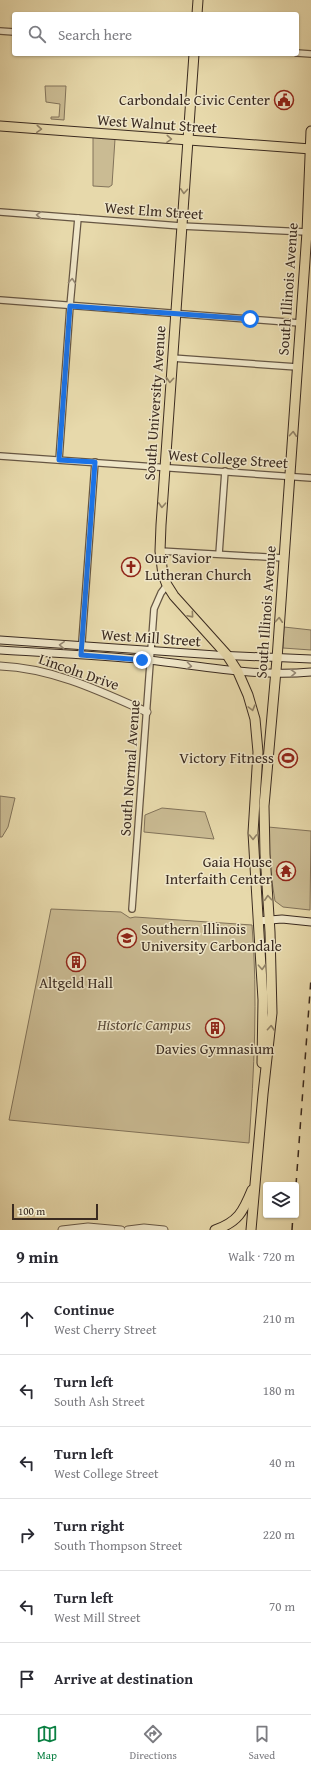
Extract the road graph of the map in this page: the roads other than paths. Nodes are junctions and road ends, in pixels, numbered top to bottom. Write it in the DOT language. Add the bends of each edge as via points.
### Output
graph roads {
  1 [pos="198,0"];
  2 [pos="196,12"];
  3 [pos="0,31"];
  4 [pos="12,32"];
  5 [pos="299,53"];
  6 [pos="311,54"];
  7 [pos="194,56"];
  8 [pos="0,126"];
  9 [pos="311,131"];
  10 [pos="187,140"];
  11 [pos="310,149"];
  12 [pos="0,212"];
  13 [pos="78,218"];
  14 [pos="181,226"];
  15 [pos="307,232"];
  16 [pos="0,300"];
  17 [pos="70,306"];
  18 [pos="175,313"];
  19 [pos="300,323"];
  20 [pos="172,358"];
  21 [pos="297,367"];
  22 [pos="0,456"];
  23 [pos="59,460"];
  24 [pos="95,462"];
  25 [pos="164,466"];
  26 [pos="225,471"];
  27 [pos="290,476"];
  28 [pos="311,478"];
  29 [pos="160,551"];
  30 [pos="219,554"];
  31 [pos="284,558"];
  32 [pos="167,585"];
  33 [pos="0,640"];
  34 [pos="82,646"];
  35 [pos="0,650"];
  36 [pos="151,651"];
  37 [pos="81,655"];
  38 [pos="226,655"];
  39 [pos="277,659"];
  40 [pos="311,659"];
  41 [pos="150,660"];
  42 [pos="0,666"];
  43 [pos="238,672"];
  44 [pos="311,672"];
  45 [pos="276,674"];
  46 [pos="147,712"];
  47 [pos="132,909"];
  48 [pos="270,920"];
  49 [pos="258,921"];
  50 [pos="311,922"];
  51 [pos="263,1094"];
  52 [pos="256,1178"];
  53 [pos="154,1229"];
  54 [pos="62,1230"];
  55 [pos="121,1230"];
  56 [pos="128,1230"];
  57 [pos="164,1230"];
  58 [pos="215,1230"];
  59 [pos="251,1230"];
  1 -- 2 [label="highway"];
  3 -- 4 [label="street"];
  5 -- 6 [label="street"];
  7 -- 10 [label="highway, South University Avenue"];
  8 -- 10 [label="highway, West Walnut Street, one-way"];
  9 -- 11 [label="highway, South Illinois Avenue"];
  10 -- 11 [label="highway, West Walnut Street"];
  10 -- 14 [label="highway, South University Avenue, one-way"];
  11 -- 15 [label="highway, South Illinois Avenue"];
  13 -- 12 [label="street, West Elm Street, one-way"];
  13 -- 14 [label="street, West Elm Street"];
  17 -- 13 [label="street, one-way"];
  14 -- 15 [label="street, West Elm Street"];
  14 -- 18 [label="highway, South University Avenue"];
  15 -- 19 [label="highway, South Illinois Avenue"];
  16 -- 17 [label="street"];
  17 -- 18 [label="street"];
  17 -- 23 [label="street"];
  18 -- 19 [label="street"];
  18 -- 20 [label="highway, South University Avenue"];
  19 -- 21 [label="highway, South Illinois Avenue"];
  20 -- 21 [label="street"];
  20 -- 25 [label="highway, South University Avenue, one-way"];
  27 -- 21 [label="highway, South Illinois Avenue, one-way"];
  22 -- 23 [label="street, West College Street"];
  23 -- 24 [label="street, West College Street"];
  24 -- 25 [label="street, West College Street"];
  24 -- 34 [label="street"];
  25 -- 26 [label="street, West College Street"];
  25 -- 29 [label="highway, South University Avenue, one-way"];
  26 -- 27 [label="street, West College Street"];
  26 -- 30 [label="street"];
  27 -- 28 [label="street, West College Street"];
  27 -- 31 [label="highway, South Illinois Avenue"];
  29 -- 30 [label="street"];
  29 -- 32 [label="highway, South University Avenue"];
  30 -- 31 [label="street"];
  39 -- 31 [label="highway, South Illinois Avenue, one-way"];
  32 -- 36 [label="street, South Normal Avenue" via="158,597 154,609"];
  32 -- 38 [label="highway, South Illinois Avenue, one-way"];
  34 -- 33 [label="main road, West Mill Street, one-way"];
  34 -- 36 [label="main road, West Mill Street"];
  34 -- 37 [label="street"];
  35 -- 37 [label="main road, West Mill Street"];
  36 -- 38 [label="main road, West Mill Street"];
  36 -- 41 [label="street, South Normal Avenue"];
  37 -- 41 [label="main road, West Mill Street"];
  38 -- 39 [label="main road, West Mill Street"];
  38 -- 43 [label="highway, South Illinois Avenue"];
  39 -- 40 [label="main road, West Mill Street"];
  39 -- 45 [label="highway, South Illinois Avenue"];
  41 -- 43 [label="main road, West Mill Street, one-way"];
  41 -- 46 [label="street, South Normal Avenue"];
  42 -- 46 [label="main road, Lincoln Drive" via="28,669 67,679"];
  43 -- 45 [label="main road, West Mill Street"];
  43 -- 49 [label="highway, South Illinois Avenue, one-way" via="250,701 257,730 253,833"];
  45 -- 44 [label="main road, West Mill Street, one-way"];
  48 -- 45 [label="highway, South Illinois Avenue, one-way" via="264,806"];
  46 -- 47 [label="street, South Normal Avenue"];
  48 -- 49 [label="main road"];
  48 -- 50 [label="main road"];
  51 -- 48 [label="highway, South Illinois Avenue, one-way" via="272,1013"];
  49 -- 51 [label="highway, South Illinois Avenue, one-way" via="263,1000"];
  51 -- 52 [label="highway, South Illinois Avenue"];
  52 -- 58 [label="highway" via="242,1212 228,1226"];
  52 -- 59 [label="highway, South Illinois Avenue"];
  53 -- 56 [label="main road"];
  53 -- 57 [label="main road"];
  54 -- 55 [label="main road" via="88,1227"];
}
